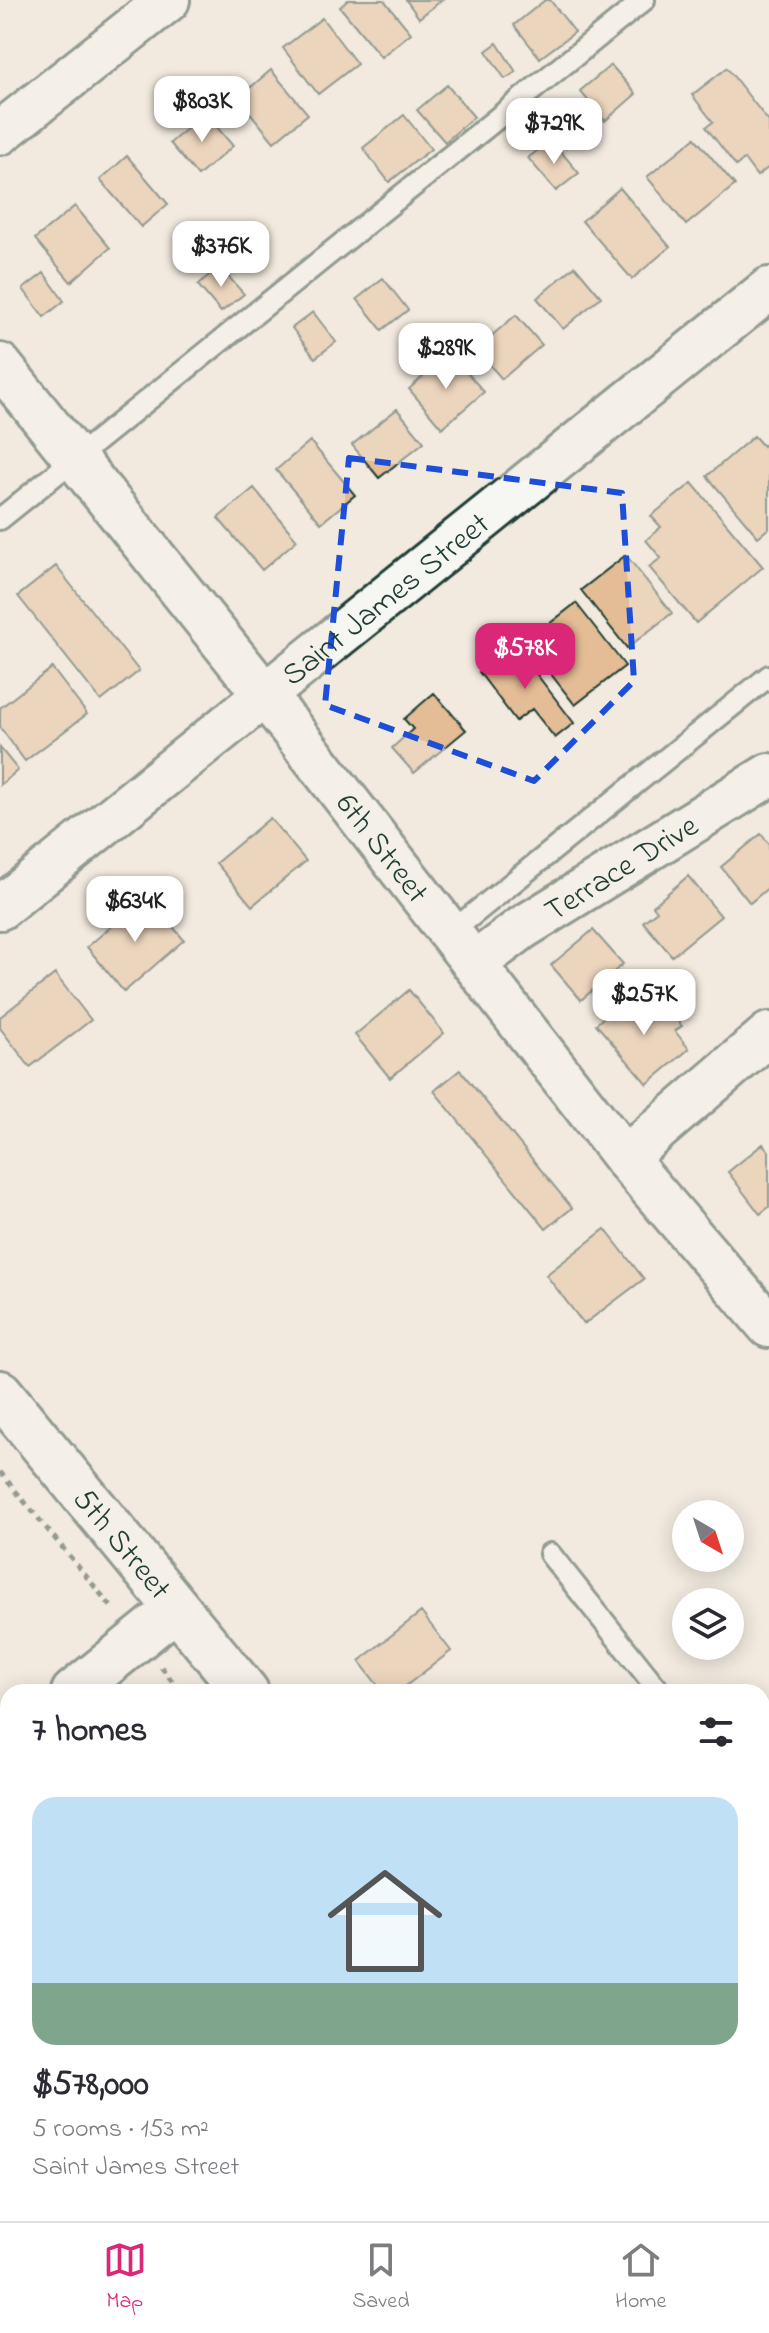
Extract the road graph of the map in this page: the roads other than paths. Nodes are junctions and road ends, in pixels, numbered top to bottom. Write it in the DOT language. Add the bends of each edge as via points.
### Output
graph roads {
  1 [pos="168,0"];
  2 [pos="644,0"];
  3 [pos="0,133"];
  4 [pos="769,289"];
  5 [pos="0,365"];
  6 [pos="75,458"];
  7 [pos="0,519"];
  8 [pos="769,676"];
  9 [pos="265,695"];
  10 [pos="769,775"];
  11 [pos="4,896"];
  12 [pos="462,948"];
  13 [pos="764,1046"];
  14 [pos="625,1158"];
  15 [pos="769,1326"];
  16 [pos="0,1393"];
  17 [pos="550,1554"];
  18 [pos="177,1608"];
  19 [pos="83,1684"];
  20 [pos="239,1684"];
  21 [pos="654,1684"];
  1 -- 3 [label="street"];
  2 -- 6 [label="lane"];
  4 -- 9 [label="street, Saint James Street"];
  5 -- 6 [label="street, 6th Street"];
  6 -- 7 [label="lane"];
  6 -- 9 [label="street, 6th Street"];
  8 -- 12 [label="lane"];
  9 -- 11 [label="street, Saint James Street"];
  9 -- 12 [label="street, 6th Street"];
  10 -- 12 [label="street, Terrace Drive" via="522,928"];
  12 -- 14 [label="street, 6th Street"];
  13 -- 14 [label="street"];
  14 -- 15 [label="street, 6th Street"];
  16 -- 18 [label="main road, 5th Street"];
  17 -- 21 [label="lane"];
  18 -- 19 [label="street"];
  18 -- 20 [label="main road, 5th Street"];
}
